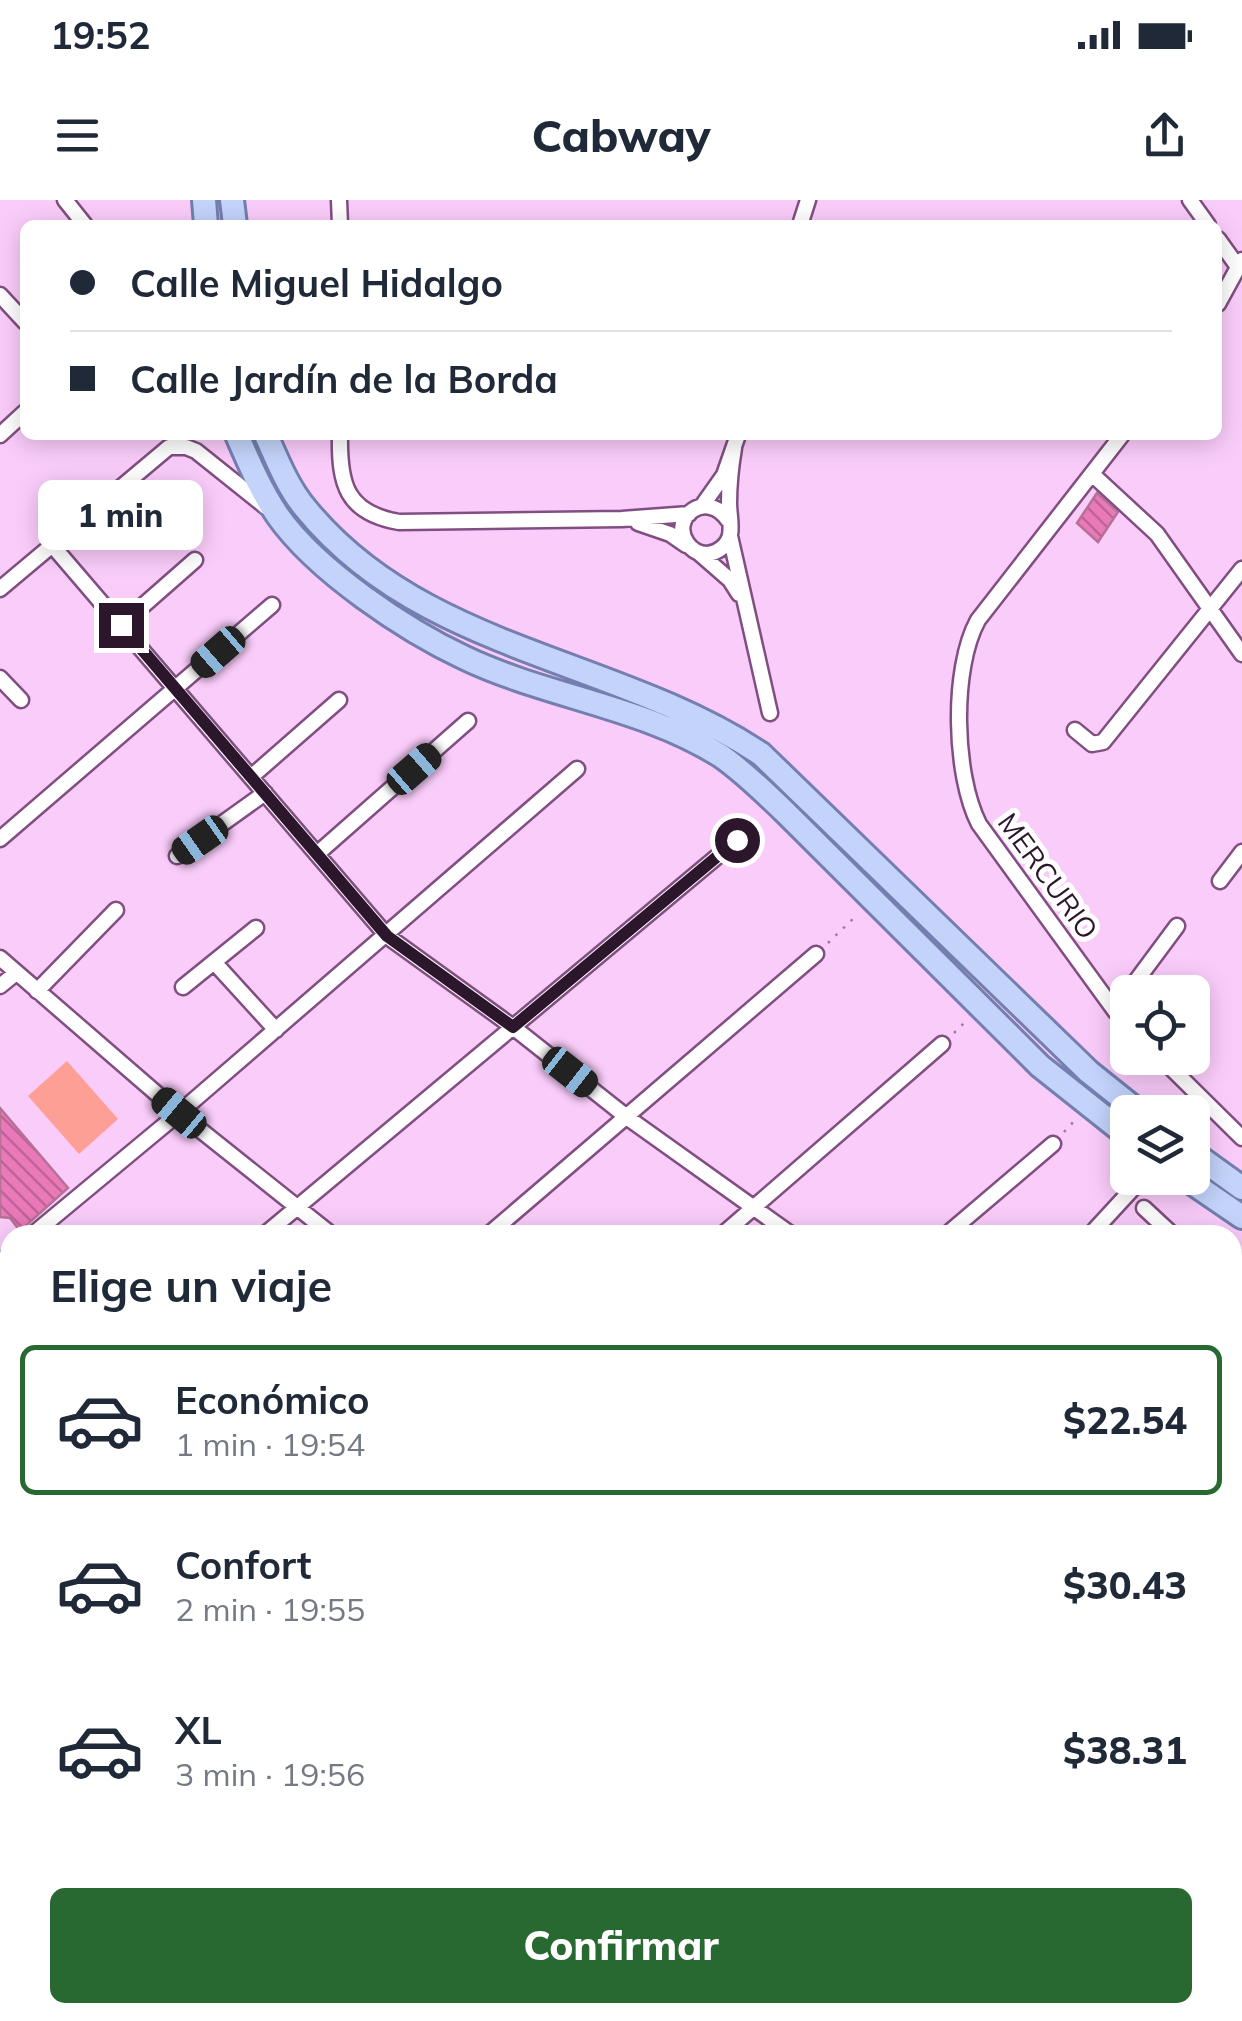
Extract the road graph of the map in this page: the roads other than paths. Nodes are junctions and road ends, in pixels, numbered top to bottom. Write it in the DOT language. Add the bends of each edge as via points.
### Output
graph roads {
  1 [pos="65,200"];
  2 [pos="80,220"];
  3 [pos="1222,243"];
  4 [pos="1240,264"];
  5 [pos="0,294"];
  6 [pos="1222,297"];
  7 [pos="20,316"];
  8 [pos="20,416"];
  9 [pos="0,434"];
  10 [pos="239,440"];
  11 [pos="268,440"];
  12 [pos="340,440"];
  13 [pos="1118,440"];
  14 [pos="736,442"];
  15 [pos="1092,474"];
  16 [pos="696,510"];
  17 [pos="280,518"];
  18 [pos="622,520"];
  19 [pos="729,527"];
  20 [pos="52,545"];
  21 [pos="694,550"];
  22 [pos="195,560"];
  23 [pos="1242,570"];
  24 [pos="0,589"];
  25 [pos="745,604"];
  26 [pos="272,605"];
  27 [pos="1210,609"];
  28 [pos="121,625"];
  29 [pos="1242,654"];
  30 [pos="0,678"];
  31 [pos="175,688"];
  32 [pos="20,700"];
  33 [pos="339,700"];
  34 [pos="770,713"];
  35 [pos="468,721"];
  36 [pos="1075,730"];
  37 [pos="577,769"];
  38 [pos="250,777"];
  39 [pos="265,793"];
  40 [pos="0,839"];
  41 [pos="737,840"];
  42 [pos="1242,852"];
  43 [pos="317,854"];
  44 [pos="176,856"];
  45 [pos="1220,881"];
  46 [pos="116,910"];
  47 [pos="1177,926"];
  48 [pos="256,928"];
  49 [pos="387,936"];
  50 [pos="816,954"];
  51 [pos="0,958"];
  52 [pos="214,962"];
  53 [pos="16,972"];
  54 [pos="1141,975"];
  55 [pos="0,986"];
  56 [pos="182,987"];
  57 [pos="37,991"];
  58 [pos="1110,1005"];
  59 [pos="513,1027"];
  60 [pos="276,1030"];
  61 [pos="942,1044"];
  62 [pos="1178,1075"];
  63 [pos="1118,1095"];
  64 [pos="179,1113"];
  65 [pos="628,1118"];
  66 [pos="1110,1123"];
  67 [pos="1242,1138"];
  68 [pos="1053,1144"];
  69 [pos="1210,1165"];
  70 [pos="1242,1188"];
  71 [pos="1127,1195"];
  72 [pos="1210,1195"];
  73 [pos="299,1206"];
  74 [pos="752,1208"];
  75 [pos="1144,1208"];
  76 [pos="1242,1217"];
  77 [pos="44,1225"];
  78 [pos="276,1225"];
  79 [pos="321,1225"];
  80 [pos="500,1225"];
  81 [pos="733,1225"];
  82 [pos="777,1225"];
  83 [pos="958,1225"];
  84 [pos="1099,1225"];
  85 [pos="1162,1225"];
  1 -- 2 [label="street"];
  3 -- 4 [label="street"];
  4 -- 6 [label="street"];
  5 -- 7 [label="street"];
  8 -- 9 [label="street"];
  10 -- 17 [label="main road"];
  11 -- 63 [label="main road" via="306,509 357,559 429,608 690,714 760,754"];
  12 -- 18 [label="street" via="352,501 379,518"];
  13 -- 15 [label="street, MERCURIO"];
  14 -- 16 [label="street" via="724,475"];
  14 -- 19 [label="street"];
  15 -- 27 [label="street" via="1157,534"];
  15 -- 58 [label="street, MERCURIO" via="971,633 959,731 971,808"];
  16 -- 18 [label="street"];
  16 -- 19 [label="street" via="718,508"];
  16 -- 21 [label="street" via="683,528"];
  17 -- 20 [label="street" via="196,451 169,447"];
  17 -- 66 [label="main road" via="384,612 466,658 684,736 720,756 1040,1066"];
  18 -- 21 [label="street" via="670,534"];
  19 -- 21 [label="street" via="715,552"];
  19 -- 25 [label="street"];
  20 -- 24 [label="street"];
  20 -- 28 [label="street"];
  21 -- 25 [label="street" via="730,580"];
  22 -- 28 [label="street"];
  23 -- 27 [label="street"];
  25 -- 34 [label="street"];
  26 -- 31 [label="street"];
  27 -- 29 [label="street"];
  27 -- 36 [label="street" via="1103,742 1092,744"];
  28 -- 31 [label="street"];
  30 -- 32 [label="street"];
  31 -- 38 [label="street"];
  31 -- 40 [label="street"];
  33 -- 38 [label="street"];
  35 -- 43 [label="street"];
  37 -- 49 [label="street"];
  38 -- 39 [label="street"];
  39 -- 43 [label="street"];
  39 -- 44 [label="street"];
  41 -- 59 [label="street"];
  42 -- 45 [label="street"];
  43 -- 49 [label="street"];
  46 -- 57 [label="street"];
  47 -- 54 [label="street"];
  48 -- 52 [label="street"];
  49 -- 59 [label="street"];
  49 -- 60 [label="street"];
  50 -- 65 [label="street"];
  51 -- 53 [label="street"];
  52 -- 56 [label="street"];
  52 -- 60 [label="street"];
  53 -- 55 [label="street"];
  53 -- 57 [label="street"];
  57 -- 64 [label="street"];
  59 -- 65 [label="street"];
  59 -- 73 [label="street"];
  60 -- 64 [label="street"];
  61 -- 74 [label="street"];
  62 -- 67 [label="street"];
  64 -- 73 [label="street"];
  64 -- 77 [label="street"];
  65 -- 74 [label="street"];
  65 -- 80 [label="street"];
  68 -- 83 [label="street"];
  69 -- 70 [label="main road"];
  71 -- 84 [label="street"];
  72 -- 76 [label="main road"];
  73 -- 78 [label="street"];
  73 -- 79 [label="street"];
  74 -- 81 [label="street"];
  74 -- 82 [label="street"];
  75 -- 85 [label="street"];
}
